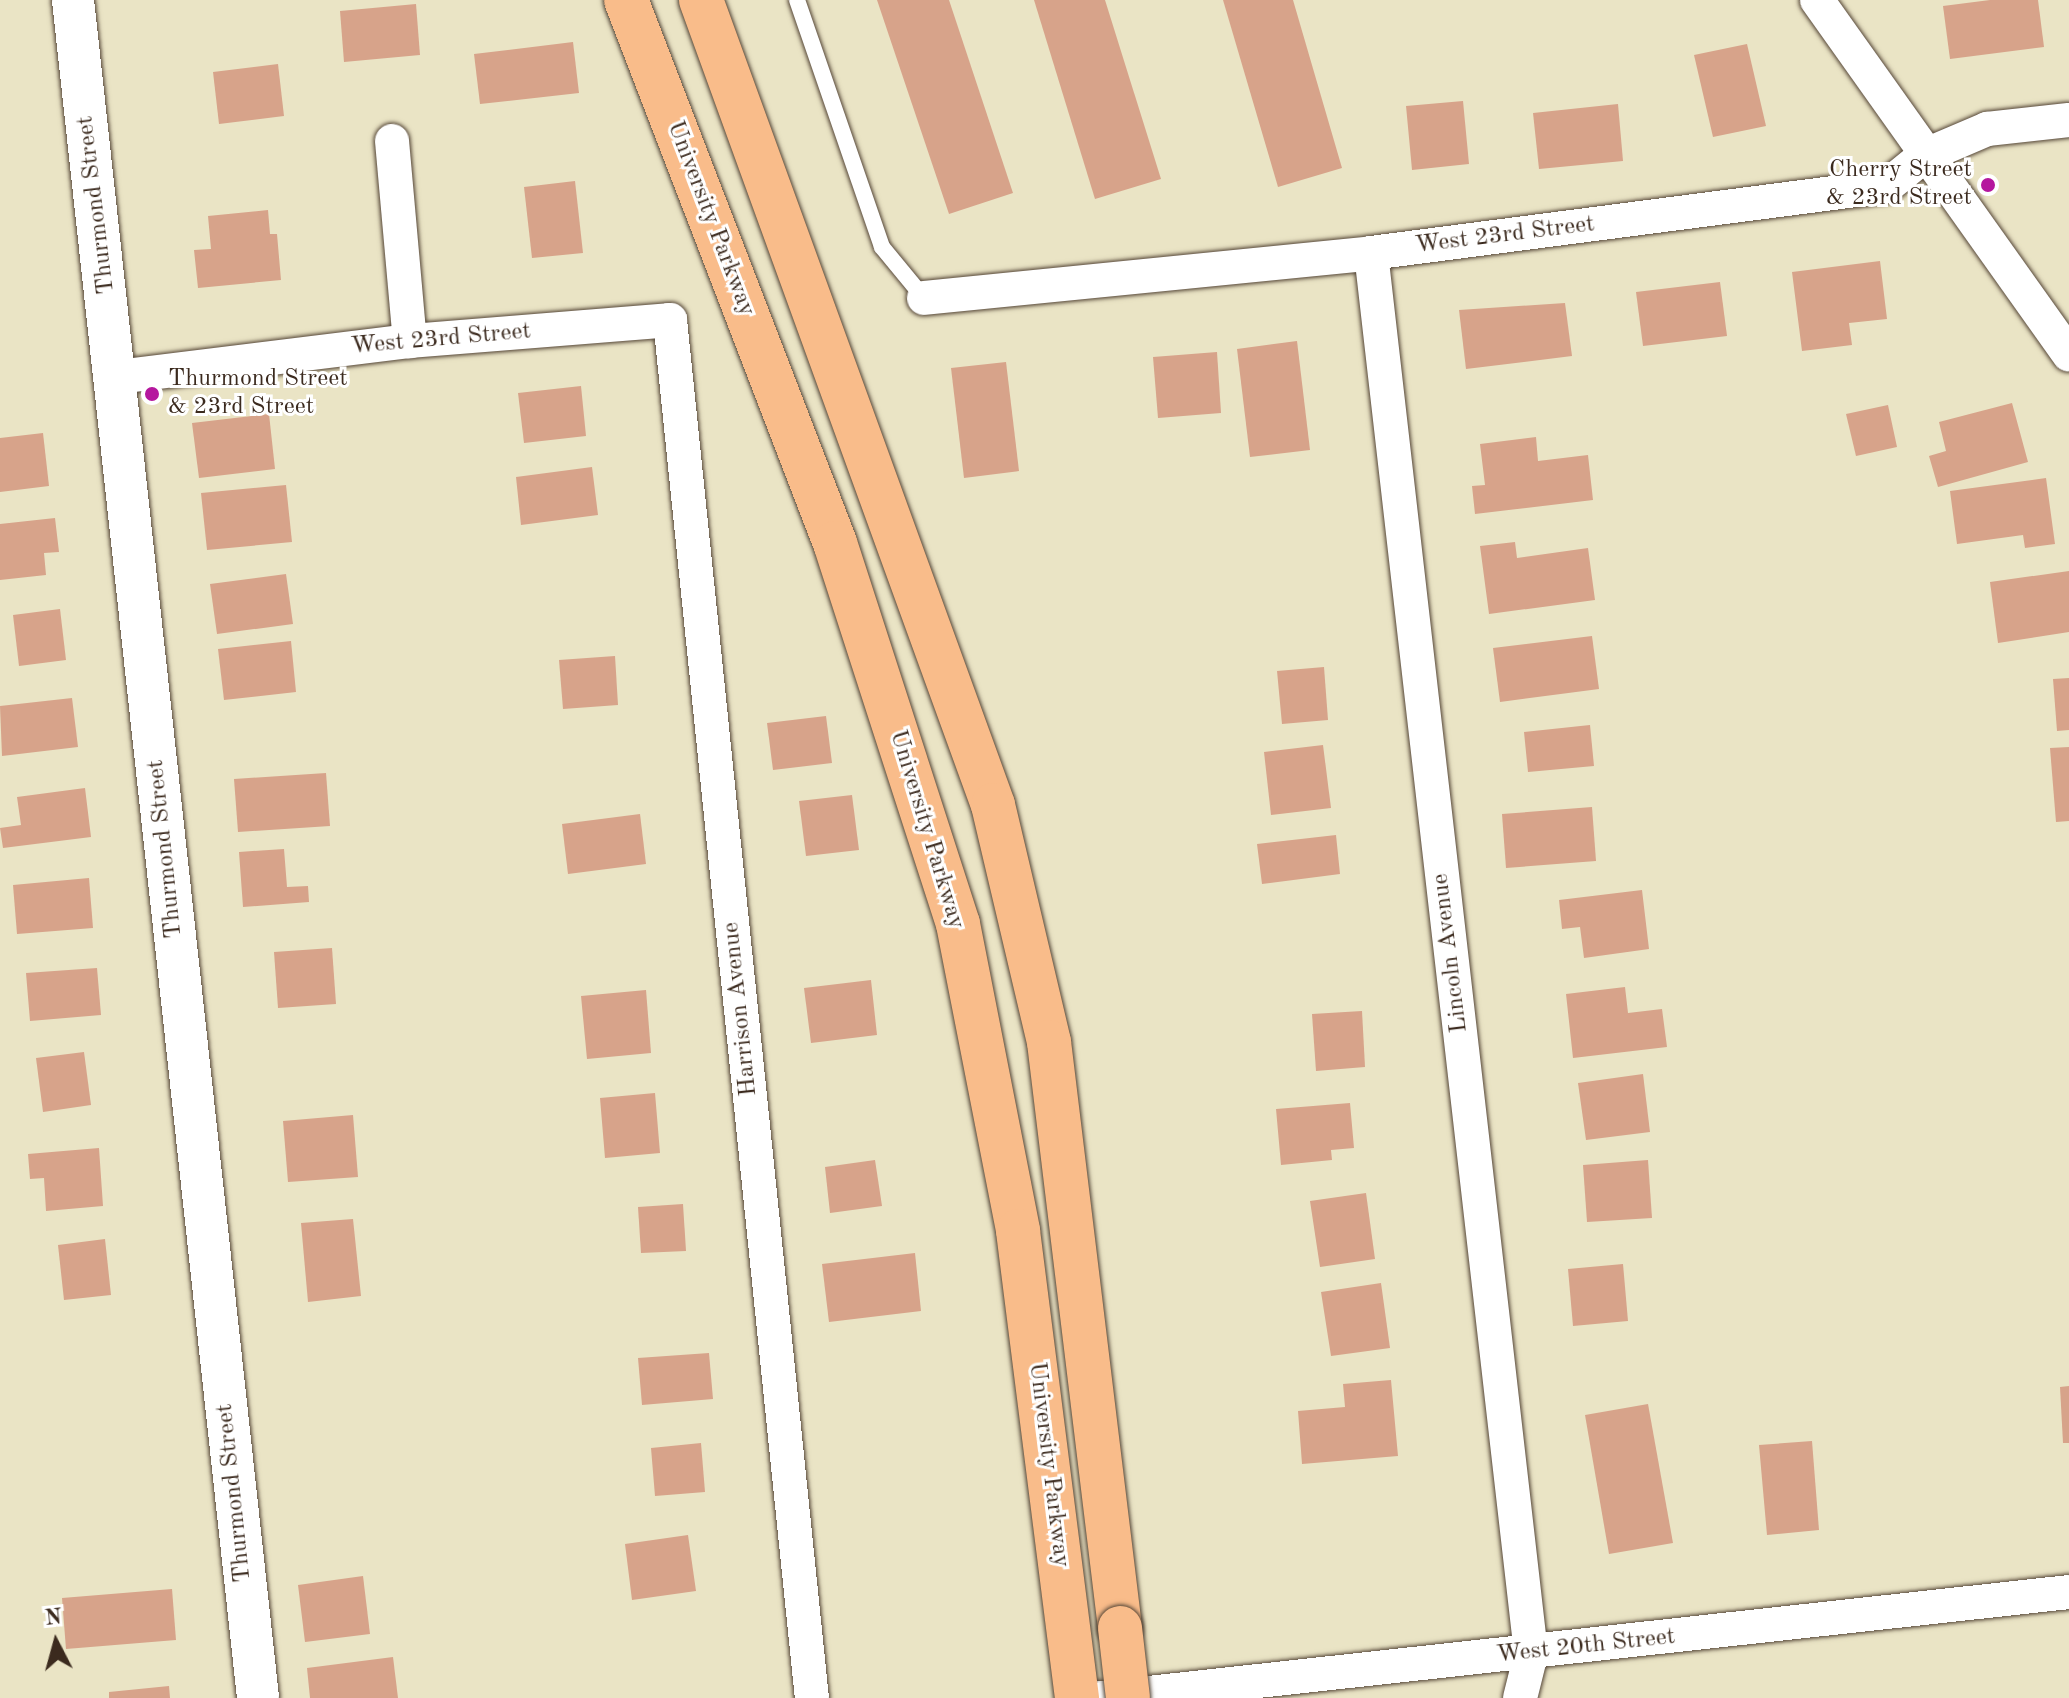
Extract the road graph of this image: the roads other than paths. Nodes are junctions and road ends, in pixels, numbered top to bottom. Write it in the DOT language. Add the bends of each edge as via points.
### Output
graph roads {
  1 [pos="73,0"];
  2 [pos="626,0"];
  3 [pos="701,0"];
  4 [pos="797,0"];
  5 [pos="1817,0"];
  6 [pos="2069,120"];
  7 [pos="392,141"];
  8 [pos="1924,156"];
  9 [pos="1371,253"];
  10 [pos="924,298"];
  11 [pos="670,320"];
  12 [pos="410,341"];
  13 [pos="2069,355"];
  14 [pos="117,377"];
  15 [pos="2069,1592"];
  16 [pos="1531,1654"];
  17 [pos="258,1698"];
  18 [pos="812,1698"];
  19 [pos="1077,1698"];
  20 [pos="1103,1698"];
  21 [pos="1128,1698"];
  22 [pos="1520,1698"];
  1 -- 14 [label="street, Thurmond Street"];
  2 -- 19 [label="main road, University Parkway" via="835,543 958,924 1018,1231"];
  3 -- 21 [label="main road, bridge" via="993,805 1049,1042"];
  4 -- 10 [label="lane" via="882,247"];
  5 -- 8 [label="street"];
  6 -- 8 [label="street, West 23rd Street" via="1987,129"];
  7 -- 12 [label="street"];
  8 -- 9 [label="street, West 23rd Street" via="1887,186"];
  8 -- 13 [label="street"];
  9 -- 10 [label="street, West 23rd Street"];
  9 -- 16 [label="street, Lincoln Avenue"];
  11 -- 12 [label="street, West 23rd Street"];
  11 -- 18 [label="street, Harrison Avenue"];
  12 -- 14 [label="street, West 23rd Street"];
  14 -- 17 [label="street, Thurmond Street"];
  15 -- 16 [label="street, West 20th Street"];
  16 -- 20 [label="street, West 20th Street"];
  16 -- 22 [label="street"];
}
